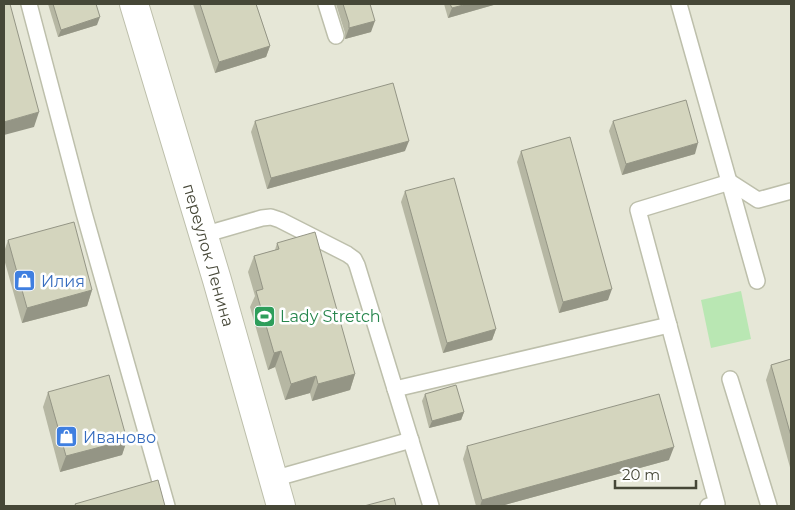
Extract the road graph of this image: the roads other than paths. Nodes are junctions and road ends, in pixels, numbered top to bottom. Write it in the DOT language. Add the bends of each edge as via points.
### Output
graph roads {
  1 [pos="29,4"];
  2 [pos="134,4"];
  3 [pos="326,4"];
  4 [pos="679,4"];
  5 [pos="336,36"];
  6 [pos="730,182"];
  7 [pos="791,191"];
  8 [pos="204,235"];
  9 [pos="757,281"];
  10 [pos="669,325"];
  11 [pos="730,379"];
  12 [pos="395,389"];
  13 [pos="411,440"];
  14 [pos="273,479"];
  15 [pos="167,506"];
  16 [pos="281,506"];
  17 [pos="431,506"];
  18 [pos="708,506"];
  19 [pos="769,506"];
  1 -- 15 [label="lane"];
  2 -- 8 [label="street, переулок Ленина"];
  3 -- 5 [label="lane"];
  4 -- 6 [label="lane"];
  6 -- 7 [label="lane" via="758,200"];
  6 -- 9 [label="lane"];
  6 -- 10 [label="lane" via="638,210"];
  8 -- 12 [label="lane" via="271,217 354,259"];
  8 -- 14 [label="street, переулок Ленина"];
  10 -- 12 [label="lane"];
  10 -- 18 [label="lane" via="717,504"];
  11 -- 19 [label="lane"];
  12 -- 13 [label="lane"];
  13 -- 14 [label="lane"];
  13 -- 17 [label="lane"];
  14 -- 16 [label="street, переулок Ленина"];
}
